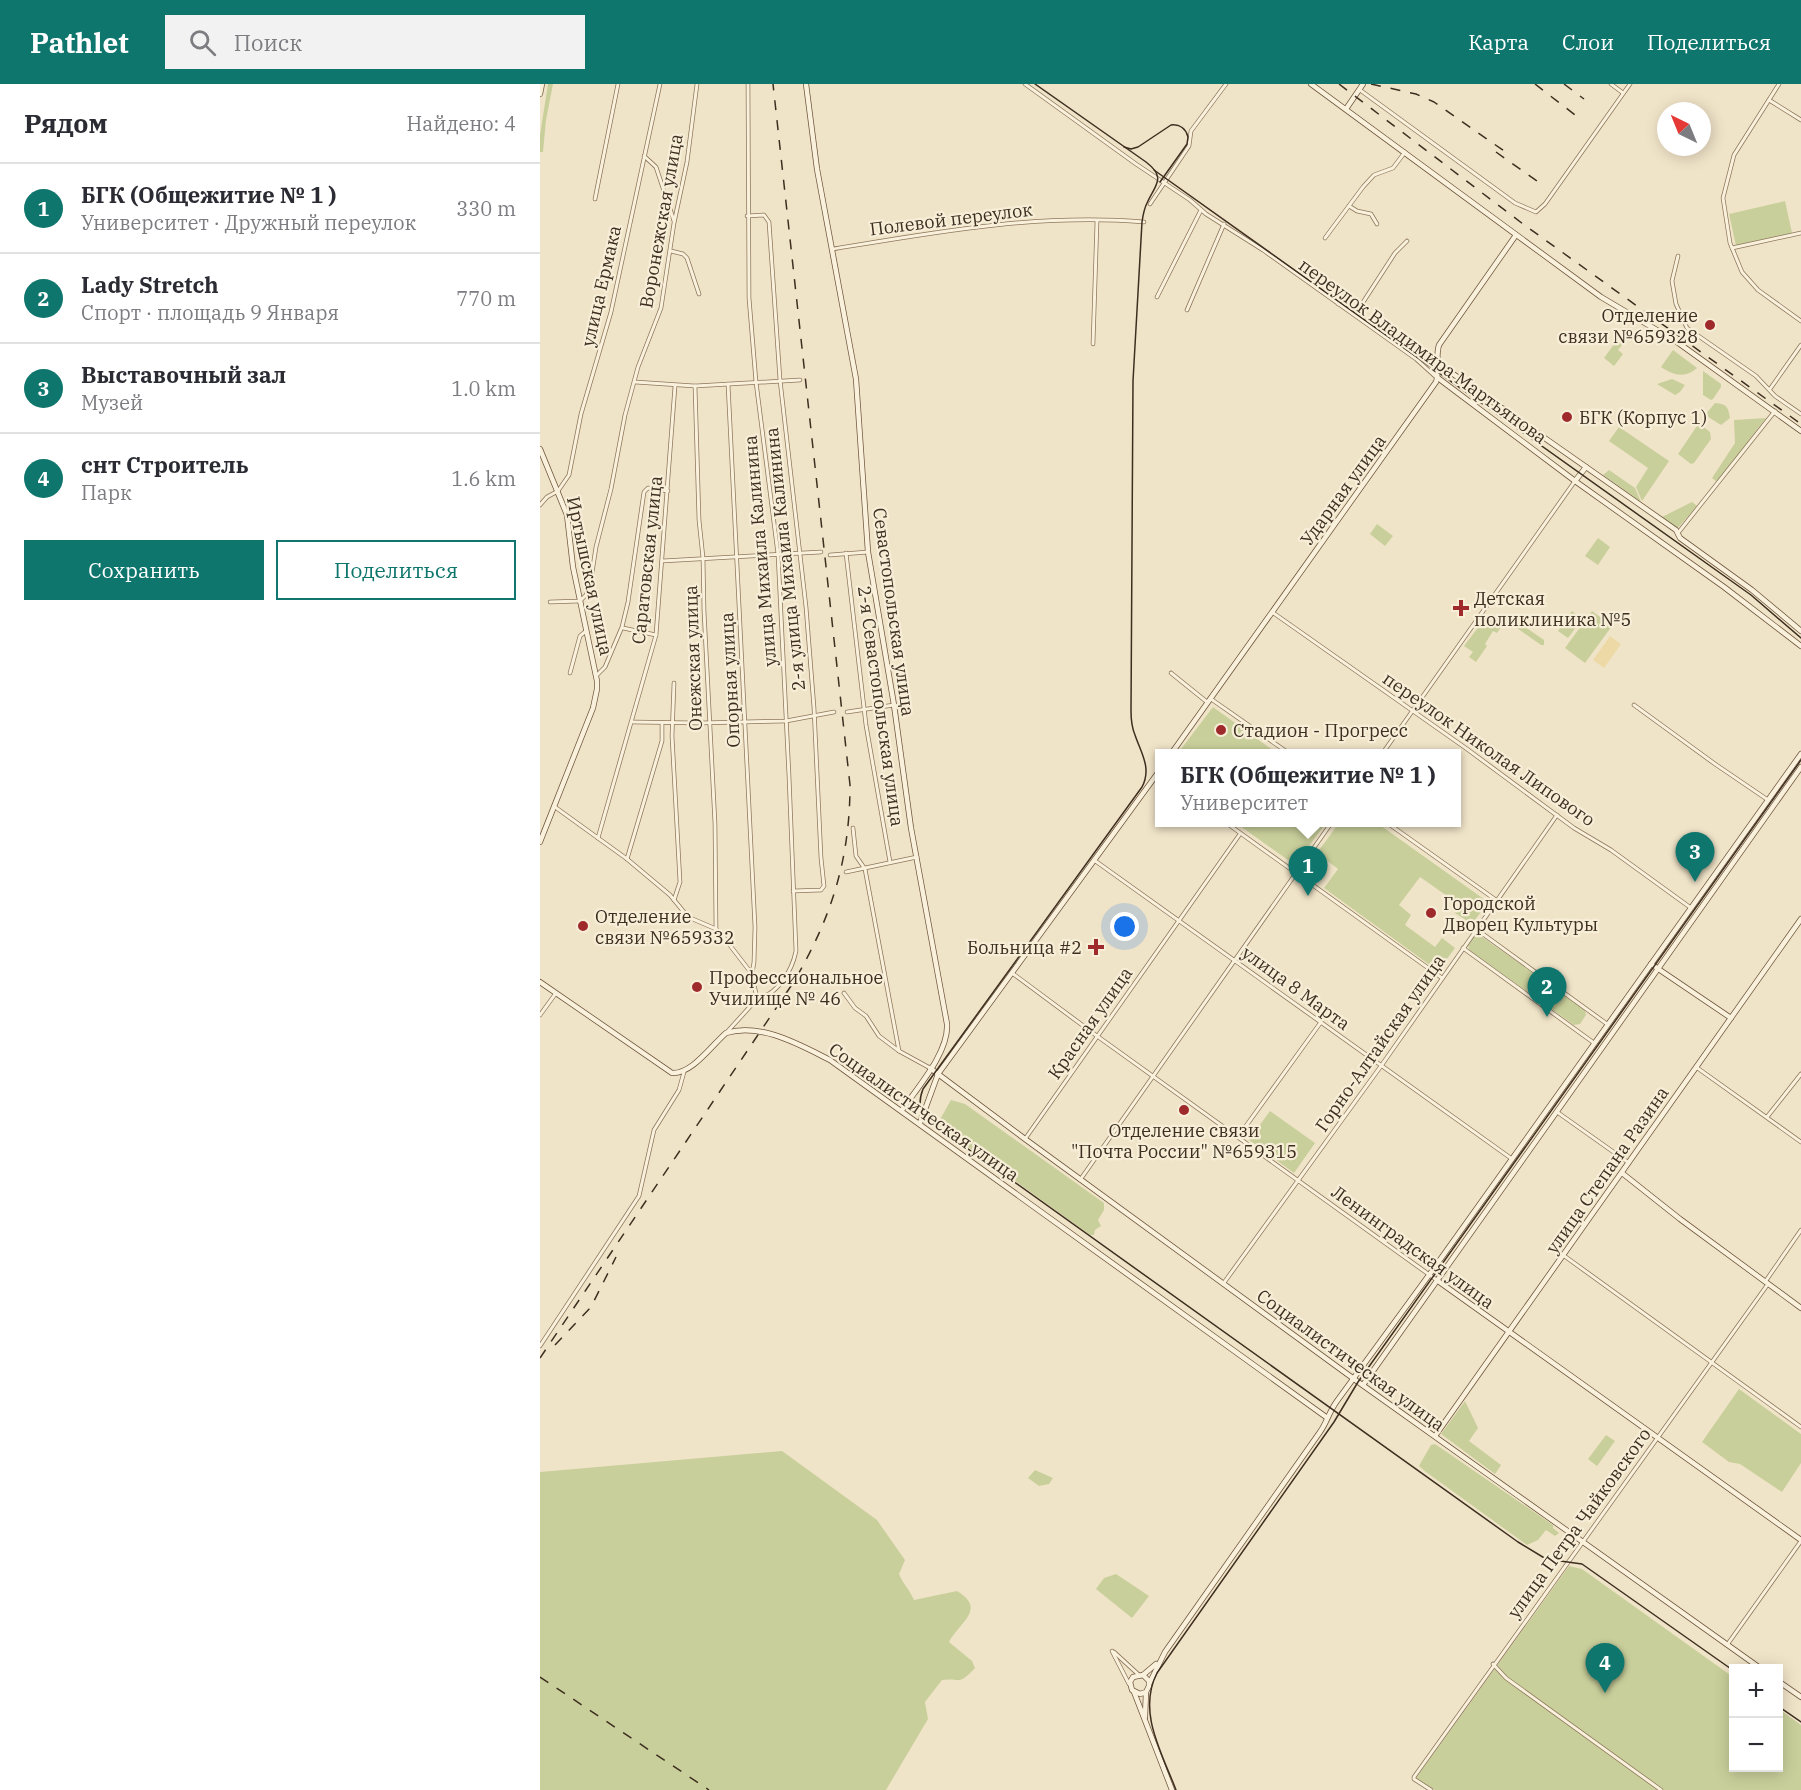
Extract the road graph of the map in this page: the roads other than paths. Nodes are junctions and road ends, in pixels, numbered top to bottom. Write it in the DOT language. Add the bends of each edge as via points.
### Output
graph roads {
  1 [pos="542,84"];
  2 [pos="618,84"];
  3 [pos="660,84"];
  4 [pos="697,84"];
  5 [pos="748,84"];
  6 [pos="806,84"];
  7 [pos="1025,84"];
  8 [pos="1226,84"];
  9 [pos="1311,84"];
  10 [pos="1363,84"];
  11 [pos="1611,84"];
  12 [pos="1630,84"];
  13 [pos="1779,84"];
  14 [pos="1360,90"];
  15 [pos="1623,93"];
  16 [pos="540,94"];
  17 [pos="1769,100"];
  18 [pos="1346,109"];
  19 [pos="1801,120"];
  20 [pos="1405,152"];
  21 [pos="644,156"];
  22 [pos="1163,182"];
  23 [pos="595,199"];
  24 [pos="1150,204"];
  25 [pos="1349,206"];
  26 [pos="1201,210"];
  27 [pos="747,216"];
  28 [pos="1097,221"];
  29 [pos="1144,222"];
  30 [pos="674,223"];
  31 [pos="1224,224"];
  32 [pos="1377,224"];
  33 [pos="1801,233"];
  34 [pos="1516,235"];
  35 [pos="1325,238"];
  36 [pos="1407,241"];
  37 [pos="1732,248"];
  38 [pos="833,249"];
  39 [pos="671,251"];
  40 [pos="1678,255"];
  41 [pos="699,294"];
  42 [pos="1157,297"];
  43 [pos="1343,299"];
  44 [pos="1338,304"];
  45 [pos="1187,310"];
  46 [pos="1358,310"];
  47 [pos="1801,321"];
  48 [pos="1093,344"];
  49 [pos="1801,345"];
  50 [pos="1436,362"];
  51 [pos="1438,378"];
  52 [pos="780,380"];
  53 [pos="800,380"];
  54 [pos="635,382"];
  55 [pos="756,382"];
  56 [pos="728,384"];
  57 [pos="675,386"];
  58 [pos="695,386"];
  59 [pos="1770,389"];
  60 [pos="1774,411"];
  61 [pos="1801,414"];
  62 [pos="1801,431"];
  63 [pos="540,449"];
  64 [pos="1586,467"];
  65 [pos="1575,481"];
  66 [pos="558,491"];
  67 [pos="668,491"];
  68 [pos="540,505"];
  69 [pos="1678,533"];
  70 [pos="821,552"];
  71 [pos="868,552"];
  72 [pos="778,554"];
  73 [pos="800,554"];
  74 [pos="846,554"];
  75 [pos="830,555"];
  76 [pos="738,557"];
  77 [pos="703,558"];
  78 [pos="662,561"];
  79 [pos="579,601"];
  80 [pos="550,602"];
  81 [pos="1272,612"];
  82 [pos="622,627"];
  83 [pos="586,631"];
  84 [pos="1801,631"];
  85 [pos="656,635"];
  86 [pos="1801,646"];
  87 [pos="570,672"];
  88 [pos="1171,673"];
  89 [pos="596,676"];
  90 [pos="674,683"];
  91 [pos="1210,701"];
  92 [pos="894,705"];
  93 [pos="1634,705"];
  94 [pos="865,710"];
  95 [pos="1412,711"];
  96 [pos="834,712"];
  97 [pos="847,712"];
  98 [pos="814,716"];
  99 [pos="786,721"];
  100 [pos="632,722"];
  101 [pos="662,723"];
  102 [pos="674,723"];
  103 [pos="710,723"];
  104 [pos="745,723"];
  105 [pos="1174,749"];
  106 [pos="1284,749"];
  107 [pos="1385,749"];
  108 [pos="1801,754"];
  109 [pos="1801,767"];
  110 [pos="1155,777"];
  111 [pos="1768,800"];
  112 [pos="555,807"];
  113 [pos="1557,815"];
  114 [pos="1231,827"];
  115 [pos="1328,827"];
  116 [pos="1393,827"];
  117 [pos="853,828"];
  118 [pos="1240,834"];
  119 [pos="598,838"];
  120 [pos="540,842"];
  121 [pos="917,857"];
  122 [pos="627,860"];
  123 [pos="1094,860"];
  124 [pos="890,862"];
  125 [pos="865,869"];
  126 [pos="846,872"];
  127 [pos="1296,873"];
  128 [pos="793,891"];
  129 [pos="674,900"];
  130 [pos="1496,900"];
  131 [pos="1691,908"];
  132 [pos="1699,912"];
  133 [pos="1801,919"];
  134 [pos="1178,920"];
  135 [pos="1799,928"];
  136 [pos="716,929"];
  137 [pos="1476,929"];
  138 [pos="1463,948"];
  139 [pos="1234,960"];
  140 [pos="1651,964"];
  141 [pos="1659,969"];
  142 [pos="1012,972"];
  143 [pos="752,974"];
  144 [pos="1442,978"];
  145 [pos="540,982"];
  146 [pos="556,993"];
  147 [pos="844,993"];
  148 [pos="757,999"];
  149 [pos="540,1015"];
  150 [pos="1731,1018"];
  151 [pos="1321,1022"];
  152 [pos="1607,1024"];
  153 [pos="726,1033"];
  154 [pos="1097,1036"];
  155 [pos="1594,1043"];
  156 [pos="899,1051"];
  157 [pos="1382,1065"];
  158 [pos="1696,1067"];
  159 [pos="930,1068"];
  160 [pos="684,1072"];
  161 [pos="938,1074"];
  162 [pos="1801,1074"];
  163 [pos="1153,1076"];
  164 [pos="902,1110"];
  165 [pos="1557,1112"];
  166 [pos="1767,1118"];
  167 [pos="920,1123"];
  168 [pos="1238,1137"];
  169 [pos="1024,1139"];
  170 [pos="1801,1142"];
  171 [pos="1512,1159"];
  172 [pos="1629,1163"];
  173 [pos="1520,1164"];
  174 [pos="1622,1173"];
  175 [pos="1080,1180"];
  176 [pos="1299,1181"];
  177 [pos="1801,1230"];
  178 [pos="1563,1255"];
  179 [pos="1430,1275"];
  180 [pos="1438,1281"];
  181 [pos="1766,1283"];
  182 [pos="1223,1284"];
  183 [pos="1801,1308"];
  184 [pos="1510,1333"];
  185 [pos="540,1346"];
  186 [pos="1711,1363"];
  187 [pos="1354,1379"];
  188 [pos="1363,1385"];
  189 [pos="1326,1417"];
  190 [pos="1801,1427"];
  191 [pos="1435,1436"];
  192 [pos="1658,1437"];
  193 [pos="1801,1540"];
  194 [pos="1583,1542"];
  195 [pos="1727,1645"];
  196 [pos="1158,1662"];
  197 [pos="1493,1664"];
  198 [pos="1754,1664"];
  199 [pos="1141,1675"];
  200 [pos="1149,1684"];
  201 [pos="1783,1684"];
  202 [pos="1130,1685"];
  203 [pos="1134,1692"];
  204 [pos="1146,1692"];
  205 [pos="1801,1697"];
  206 [pos="1145,1719"];
  207 [pos="1172,1790"];
  208 [pos="1431,1790"];
  209 [pos="1661,1790"];
  1 -- 16 [label="street"];
  2 -- 23 [label="street"];
  3 -- 21 [label="street, улица Ермака"];
  4 -- 30 [label="street, Воронежская улица"];
  5 -- 27 [label="street, улица Михаила Калинина"];
  6 -- 38 [label="street, Севастопольская улица"];
  7 -- 22 [label="street, переулок Владимира Мартьянова"];
  8 -- 22 [label="street" via="1191,131 1190,144"];
  9 -- 18 [label="street"];
  10 -- 14 [label="street"];
  11 -- 15 [label="street"];
  12 -- 15 [label="street"];
  13 -- 17 [label="street"];
  14 -- 15 [label="street" via="1534,212 1592,140"];
  14 -- 18 [label="street"];
  17 -- 19 [label="street"];
  17 -- 37 [label="street" via="1734,155 1723,192"];
  18 -- 20 [label="street"];
  20 -- 25 [label="street" via="1391,169 1372,177"];
  20 -- 34 [label="street"];
  21 -- 30 [label="street" via="656,167"];
  21 -- 66 [label="street, улица Ермака" via="569,475"];
  22 -- 24 [label="street"];
  22 -- 26 [label="street, переулок Владимира Мартьянова"];
  25 -- 32 [label="street" via="1371,214"];
  25 -- 35 [label="street"];
  26 -- 31 [label="street, переулок Владимира Мартьянова"];
  26 -- 42 [label="street"];
  27 -- 52 [label="street, 2-я улица Михаила Калинина" via="764,215 769,222"];
  27 -- 55 [label="street, улица Михаила Калинина"];
  28 -- 29 [label="street, Полевой переулок"];
  28 -- 38 [label="street, Полевой переулок" via="1028,220"];
  28 -- 48 [label="street"];
  30 -- 39 [label="street, Воронежская улица"];
  31 -- 44 [label="street, переулок Владимира Мартьянова"];
  31 -- 45 [label="street"];
  33 -- 37 [label="street"];
  34 -- 50 [label="street" via="1439,345"];
  34 -- 60 [label="street" via="1600,297 1677,342"];
  36 -- 46 [label="street"];
  37 -- 47 [label="street" via="1751,283"];
  38 -- 71 [label="street, Севастопольская улица" via="856,379"];
  39 -- 41 [label="street" via="687,258"];
  39 -- 54 [label="street, Воронежская улица" via="659,317"];
  40 -- 59 [label="street" via="1672,281 1676,304 1686,326"];
  43 -- 44 [label="street"];
  44 -- 51 [label="street, переулок Владимира Мартьянова"];
  49 -- 59 [label="street"];
  50 -- 51 [label="street"];
  50 -- 64 [label="street"];
  51 -- 65 [label="street, переулок Владимира Мартьянова"];
  51 -- 81 [label="street, Ударная улица"];
  52 -- 53 [label="street"];
  52 -- 55 [label="street"];
  52 -- 73 [label="street, 2-я улица Михаила Калинина"];
  54 -- 57 [label="street"];
  54 -- 79 [label="street, Воронежская улица" via="621,431 590,586"];
  55 -- 56 [label="street"];
  55 -- 72 [label="street, улица Михаила Калинина"];
  56 -- 58 [label="street"];
  56 -- 76 [label="street, Опорная улица"];
  57 -- 58 [label="street"];
  57 -- 67 [label="street, Саратовская улица"];
  58 -- 77 [label="street, Онежская улица"];
  59 -- 61 [label="street"];
  60 -- 62 [label="street"];
  60 -- 69 [label="street"];
  63 -- 66 [label="street, Иртышская улица"];
  64 -- 65 [label="street"];
  64 -- 69 [label="street"];
  65 -- 86 [label="street, переулок Владимира Мартьянова"];
  65 -- 95 [label="street"];
  66 -- 68 [label="street"];
  66 -- 79 [label="street, Иртышская улица" via="567,515"];
  67 -- 78 [label="street, Саратовская улица"];
  67 -- 82 [label="street, Иртышская улица" via="648,488 644,492"];
  69 -- 84 [label="street"];
  70 -- 73 [label="street"];
  71 -- 74 [label="street"];
  71 -- 92 [label="street, Севастопольская улица"];
  72 -- 73 [label="street"];
  72 -- 76 [label="street"];
  72 -- 99 [label="street, улица Михаила Калинина"];
  73 -- 98 [label="street, 2-я улица Михаила Калинина"];
  74 -- 75 [label="street"];
  74 -- 94 [label="street, 2-я Севастопольская улица"];
  76 -- 77 [label="street"];
  76 -- 104 [label="street, Опорная улица"];
  77 -- 78 [label="street"];
  77 -- 103 [label="street, Онежская улица"];
  78 -- 85 [label="street, Саратовская улица"];
  79 -- 80 [label="street"];
  79 -- 83 [label="street, Иртышская улица"];
  81 -- 91 [label="street, Ударная улица"];
  81 -- 95 [label="street, переулок Николая Липового"];
  82 -- 85 [label="street"];
  82 -- 89 [label="street, Иртышская улица" via="605,667"];
  83 -- 87 [label="street" via="580,636"];
  83 -- 89 [label="street, Иртышская улица"];
  85 -- 100 [label="street, Саратовская улица"];
  88 -- 91 [label="street"];
  89 -- 112 [label="street, Иртышская улица" via="593,708"];
  90 -- 102 [label="street"];
  91 -- 105 [label="street, Ударная улица"];
  91 -- 106 [label="street"];
  92 -- 94 [label="street"];
  92 -- 121 [label="street, Севастопольская улица"];
  93 -- 111 [label="street"];
  94 -- 97 [label="street"];
  94 -- 124 [label="street, 2-я Севастопольская улица"];
  95 -- 107 [label="street"];
  95 -- 113 [label="street, переулок Николая Липового"];
  96 -- 98 [label="street"];
  98 -- 99 [label="street"];
  98 -- 128 [label="street, 2-я улица Михаила Калинина" via="825,886 821,890"];
  99 -- 104 [label="street"];
  99 -- 128 [label="street, улица Михаила Калинина"];
  100 -- 101 [label="street"];
  100 -- 119 [label="street, Саратовская улица"];
  101 -- 102 [label="street"];
  101 -- 122 [label="street" via="662,741"];
  102 -- 103 [label="street"];
  102 -- 129 [label="street" via="680,882"];
  103 -- 104 [label="street"];
  103 -- 136 [label="street, Онежская улица"];
  104 -- 143 [label="street, Опорная улица" via="755,927"];
  108 -- 111 [label="street"];
  109 -- 132 [label="street"];
  110 -- 123 [label="street"];
  111 -- 131 [label="street"];
  112 -- 119 [label="street"];
  112 -- 120 [label="street, Иртышская улица"];
  113 -- 130 [label="street, Горно-Алтайская улица"];
  113 -- 131 [label="street, переулок Николая Липового"];
  114 -- 118 [label="street"];
  115 -- 127 [label="street"];
  116 -- 130 [label="street"];
  117 -- 125 [label="street" via="856,856"];
  118 -- 127 [label="street"];
  118 -- 134 [label="street, Красная улица"];
  119 -- 122 [label="street"];
  121 -- 124 [label="street"];
  121 -- 159 [label="street, Севастопольская улица" via="947,1024 946,1043"];
  122 -- 129 [label="street"];
  123 -- 134 [label="street, улица 8 Марта"];
  123 -- 142 [label="street"];
  124 -- 125 [label="street"];
  125 -- 126 [label="street"];
  125 -- 156 [label="street"];
  127 -- 139 [label="street"];
  127 -- 144 [label="street"];
  128 -- 148 [label="street, улица Михаила Калинина" via="795,956 777,988"];
  129 -- 136 [label="street" via="687,917"];
  130 -- 137 [label="street, Горно-Алтайская улица"];
  131 -- 132 [label="street"];
  131 -- 140 [label="street"];
  132 -- 141 [label="street"];
  133 -- 135 [label="street, улица Степана Разина"];
  134 -- 139 [label="street, улица 8 Марта"];
  134 -- 154 [label="street, Красная улица"];
  135 -- 150 [label="street, улица Степана Разина"];
  136 -- 143 [label="street"];
  137 -- 138 [label="street, Горно-Алтайская улица"];
  137 -- 152 [label="street"];
  138 -- 144 [label="street, Горно-Алтайская улица"];
  138 -- 155 [label="street"];
  139 -- 151 [label="street, улица 8 Марта"];
  139 -- 163 [label="street"];
  140 -- 141 [label="street"];
  140 -- 152 [label="street"];
  141 -- 150 [label="street"];
  141 -- 165 [label="street"];
  142 -- 154 [label="street, Ленинградская улица"];
  142 -- 161 [label="street"];
  143 -- 148 [label="street"];
  144 -- 157 [label="street, Горно-Алтайская улица"];
  145 -- 146 [label="street"];
  146 -- 149 [label="street"];
  146 -- 160 [label="street" via="668,1071"];
  147 -- 156 [label="street" via="879,1036"];
  148 -- 153 [label="street"];
  150 -- 158 [label="street, улица Степана Разина"];
  151 -- 157 [label="street, улица 8 Марта"];
  151 -- 168 [label="street"];
  152 -- 155 [label="street"];
  153 -- 160 [label="street"];
  153 -- 164 [label="street, Социалистическая улица" via="760,1032 798,1044 830,1060"];
  154 -- 163 [label="street, Ленинградская улица"];
  154 -- 169 [label="street, Красная улица"];
  155 -- 171 [label="street"];
  156 -- 159 [label="street"];
  157 -- 171 [label="street, улица 8 Марта"];
  157 -- 176 [label="street, Горно-Алтайская улица"];
  158 -- 166 [label="street"];
  158 -- 172 [label="street, улица Степана Разина"];
  159 -- 161 [label="street, Социалистическая улица"];
  159 -- 164 [label="street, Севастопольская улица"];
  160 -- 185 [label="street" via="679,1090 654,1130 639,1196"];
  161 -- 167 [label="street"];
  161 -- 169 [label="street, Социалистическая улица"];
  162 -- 166 [label="street"];
  163 -- 168 [label="street, Ленинградская улица"];
  163 -- 175 [label="street"];
  164 -- 167 [label="street, Социалистическая улица"];
  165 -- 172 [label="street"];
  165 -- 173 [label="street"];
  166 -- 170 [label="street"];
  167 -- 189 [label="street, Социалистическая улица"];
  168 -- 176 [label="street, Ленинградская улица"];
  169 -- 175 [label="street, Социалистическая улица"];
  171 -- 173 [label="street"];
  171 -- 179 [label="street"];
  172 -- 174 [label="street, улица Степана Разина"];
  173 -- 180 [label="street"];
  174 -- 178 [label="street, улица Степана Разина"];
  174 -- 181 [label="street"];
  175 -- 182 [label="street, Социалистическая улица"];
  176 -- 179 [label="street, Ленинградская улица"];
  176 -- 182 [label="street, Горно-Алтайская улица"];
  177 -- 181 [label="street, улица Петра Чайковского"];
  178 -- 184 [label="street, улица Степана Разина"];
  178 -- 186 [label="street"];
  179 -- 180 [label="street, Ленинградская улица"];
  179 -- 187 [label="street"];
  180 -- 184 [label="street, Ленинградская улица"];
  180 -- 188 [label="street"];
  181 -- 183 [label="street"];
  181 -- 186 [label="street, улица Петра Чайковского"];
  182 -- 187 [label="street, Социалистическая улица"];
  184 -- 191 [label="street, улица Степана Разина"];
  184 -- 192 [label="street, Ленинградская улица"];
  186 -- 190 [label="street"];
  186 -- 192 [label="street, улица Петра Чайковского"];
  187 -- 188 [label="street, Социалистическая улица"];
  187 -- 189 [label="street"];
  188 -- 191 [label="street, Социалистическая улица"];
  189 -- 196 [label="street" via="1326,1424"];
  191 -- 194 [label="street, Социалистическая улица"];
  192 -- 193 [label="street, Ленинградская улица"];
  192 -- 194 [label="street, улица Петра Чайковского"];
  193 -- 195 [label="street"];
  194 -- 195 [label="street, Социалистическая улица"];
  194 -- 197 [label="street, улица Петра Чайковского"];
  195 -- 198 [label="street, Социалистическая улица"];
  196 -- 199 [label="street"];
  196 -- 200 [label="street"];
  197 -- 208 [label="street, улица Петра Чайковского" via="1413,1778"];
  197 -- 209 [label="street" via="1506,1678"];
  199 -- 200 [label="street"];
  199 -- 202 [label="street" via="1133,1677"];
  199 -- 202 [label="street" via="1113,1651"];
  200 -- 204 [label="street"];
  201 -- 205 [label="street"];
  202 -- 203 [label="street"];
  203 -- 204 [label="street"];
  203 -- 206 [label="street"];
  204 -- 206 [label="street"];
  206 -- 207 [label="street"];
}
